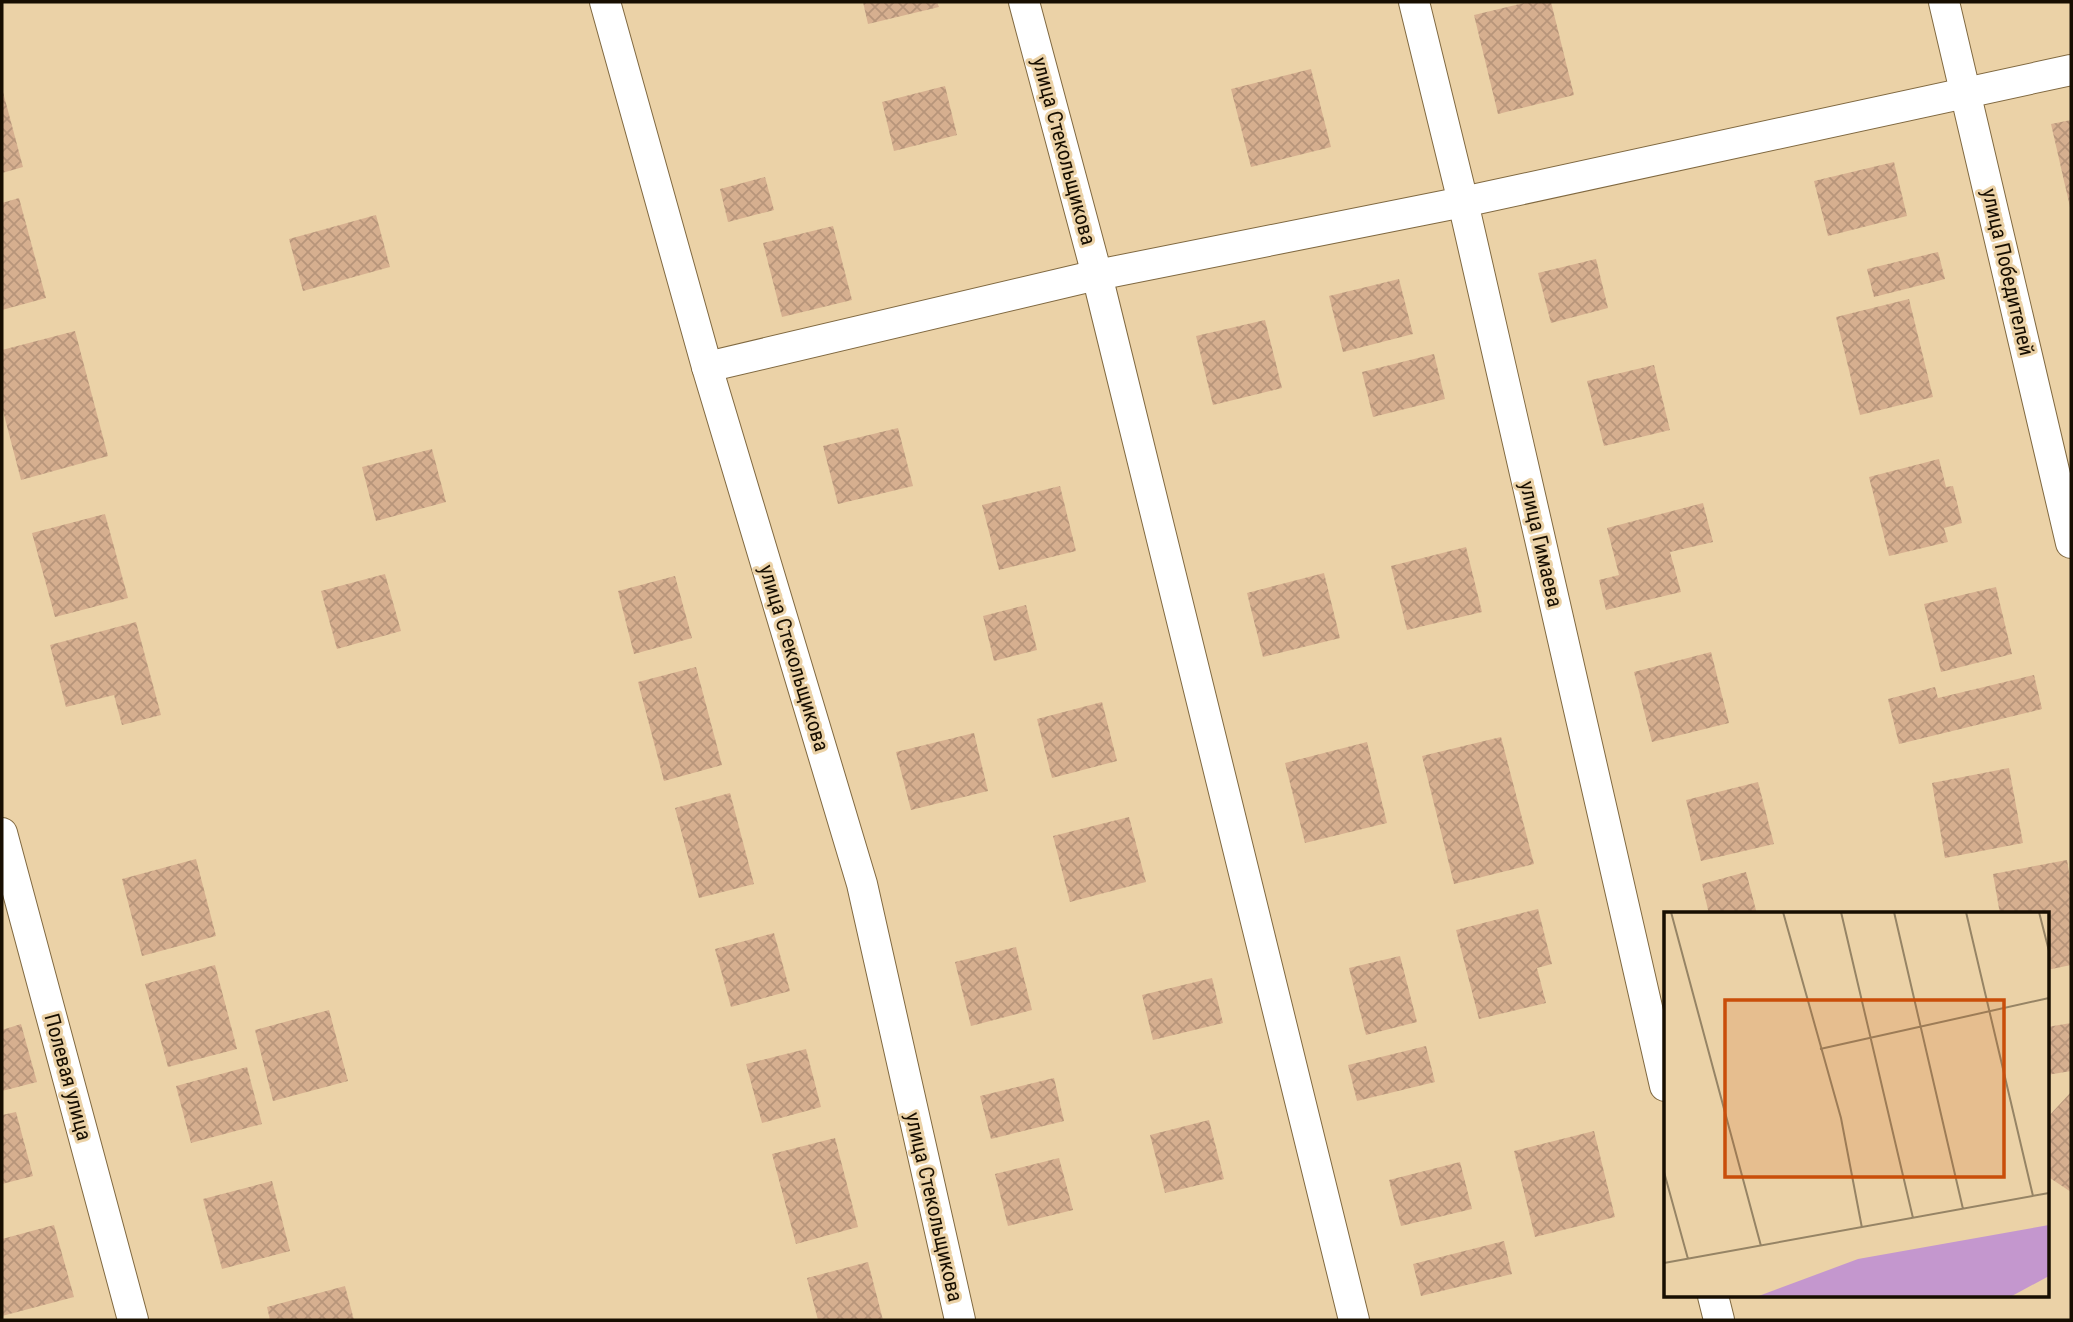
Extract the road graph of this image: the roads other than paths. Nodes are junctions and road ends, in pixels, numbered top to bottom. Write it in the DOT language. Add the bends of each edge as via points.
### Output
graph roads {
  1 [pos="606,2"];
  2 [pos="1024,2"];
  3 [pos="1413,2"];
  4 [pos="1944,2"];
  5 [pos="2071,70"];
  6 [pos="1966,94"];
  7 [pos="1463,202"];
  8 [pos="1097,275"];
  9 [pos="706,367"];
  10 [pos="2071,543"];
  11 [pos="2,833"];
  12 [pos="1664,1082"];
  13 [pos="1714,1298"];
  14 [pos="133,1320"];
  15 [pos="960,1320"];
  16 [pos="1354,1320"];
  17 [pos="1719,1320"];
  1 -- 9 [label="street, улица Стекольщикова"];
  2 -- 8 [label="street, улица Стекольщикова"];
  3 -- 7 [label="street, улица Гимаева"];
  4 -- 6 [label="street, улица Победителей"];
  5 -- 6 [label="street"];
  6 -- 7 [label="street"];
  6 -- 10 [label="street, улица Победителей"];
  7 -- 8 [label="street"];
  7 -- 12 [label="street, улица Гимаева"];
  8 -- 9 [label="street"];
  8 -- 16 [label="street, улица Стекольщикова"];
  9 -- 15 [label="street, улица Стекольщикова" via="862,884"];
  11 -- 14 [label="street, Полевая улица"];
  13 -- 17 [label="street"];
}
